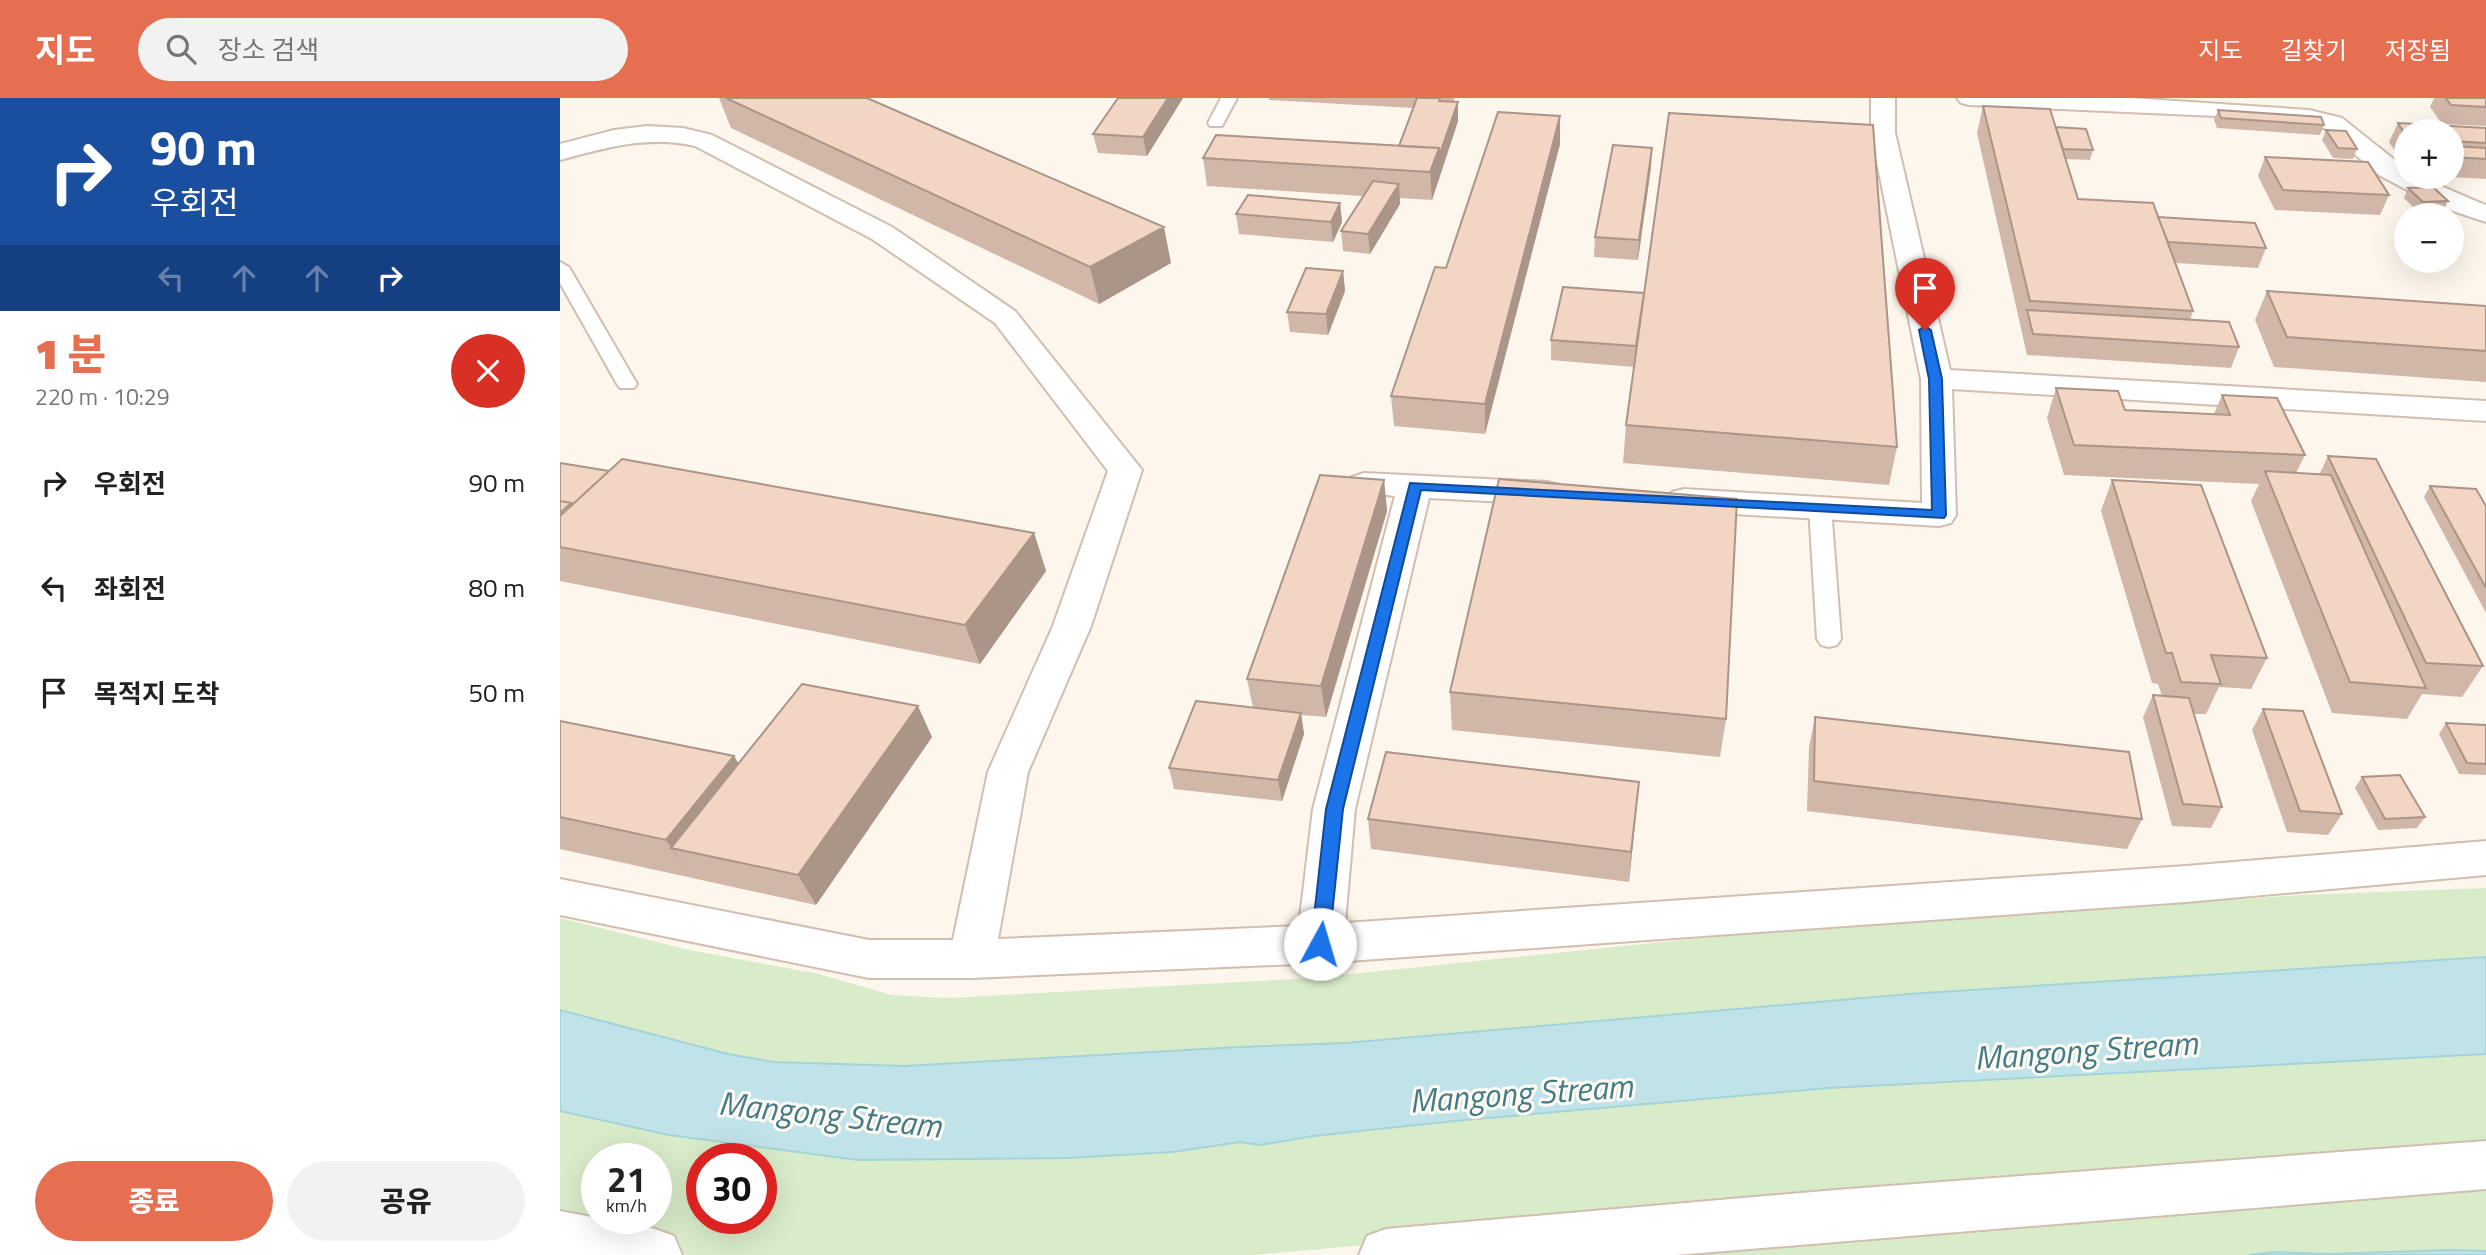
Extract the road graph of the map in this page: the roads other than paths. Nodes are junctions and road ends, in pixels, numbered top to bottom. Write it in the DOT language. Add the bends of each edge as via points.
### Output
graph roads {
  1 [pos="1229,98"];
  2 [pos="1883,98"];
  3 [pos="1969,98"];
  4 [pos="1216,123"];
  5 [pos="560,152"];
  6 [pos="2486,214"];
  7 [pos="560,267"];
  8 [pos="1936,379"];
  9 [pos="627,384"];
  10 [pos="2486,411"];
  11 [pos="1364,484"];
  12 [pos="1415,486"];
  13 [pos="1582,495"];
  14 [pos="1652,498"];
  15 [pos="1819,507"];
  16 [pos="1829,639"];
  17 [pos="2486,858"];
  18 [pos="560,897"];
  19 [pos="1320,944"];
  20 [pos="972,959"];
  21 [pos="2486,1165"];
  22 [pos="560,1237"];
  23 [pos="655,1255"];
  24 [pos="1386,1255"];
  1 -- 4 [label="lane"];
  2 -- 8 [label="street" via="1883,133"];
  3 -- 6 [label="street" via="2309,117 2333,123 2388,170 2444,199"];
  5 -- 20 [label="street" via="621,135 673,132 703,140 882,233 1006,317 1125,470 1072,626 1008,772"];
  7 -- 9 [label="lane"];
  8 -- 10 [label="street"];
  8 -- 15 [label="street" via="1939,515"];
  11 -- 12 [label="street"];
  12 -- 13 [label="street"];
  12 -- 19 [label="street" via="1334,809"];
  14 -- 15 [label="street"];
  15 -- 16 [label="lane"];
  17 -- 19 [label="street" via="2186,884"];
  18 -- 20 [label="street" via="869,959"];
  19 -- 20 [label="street"];
  21 -- 24 [label="street"];
  22 -- 23 [label="street"];
}
